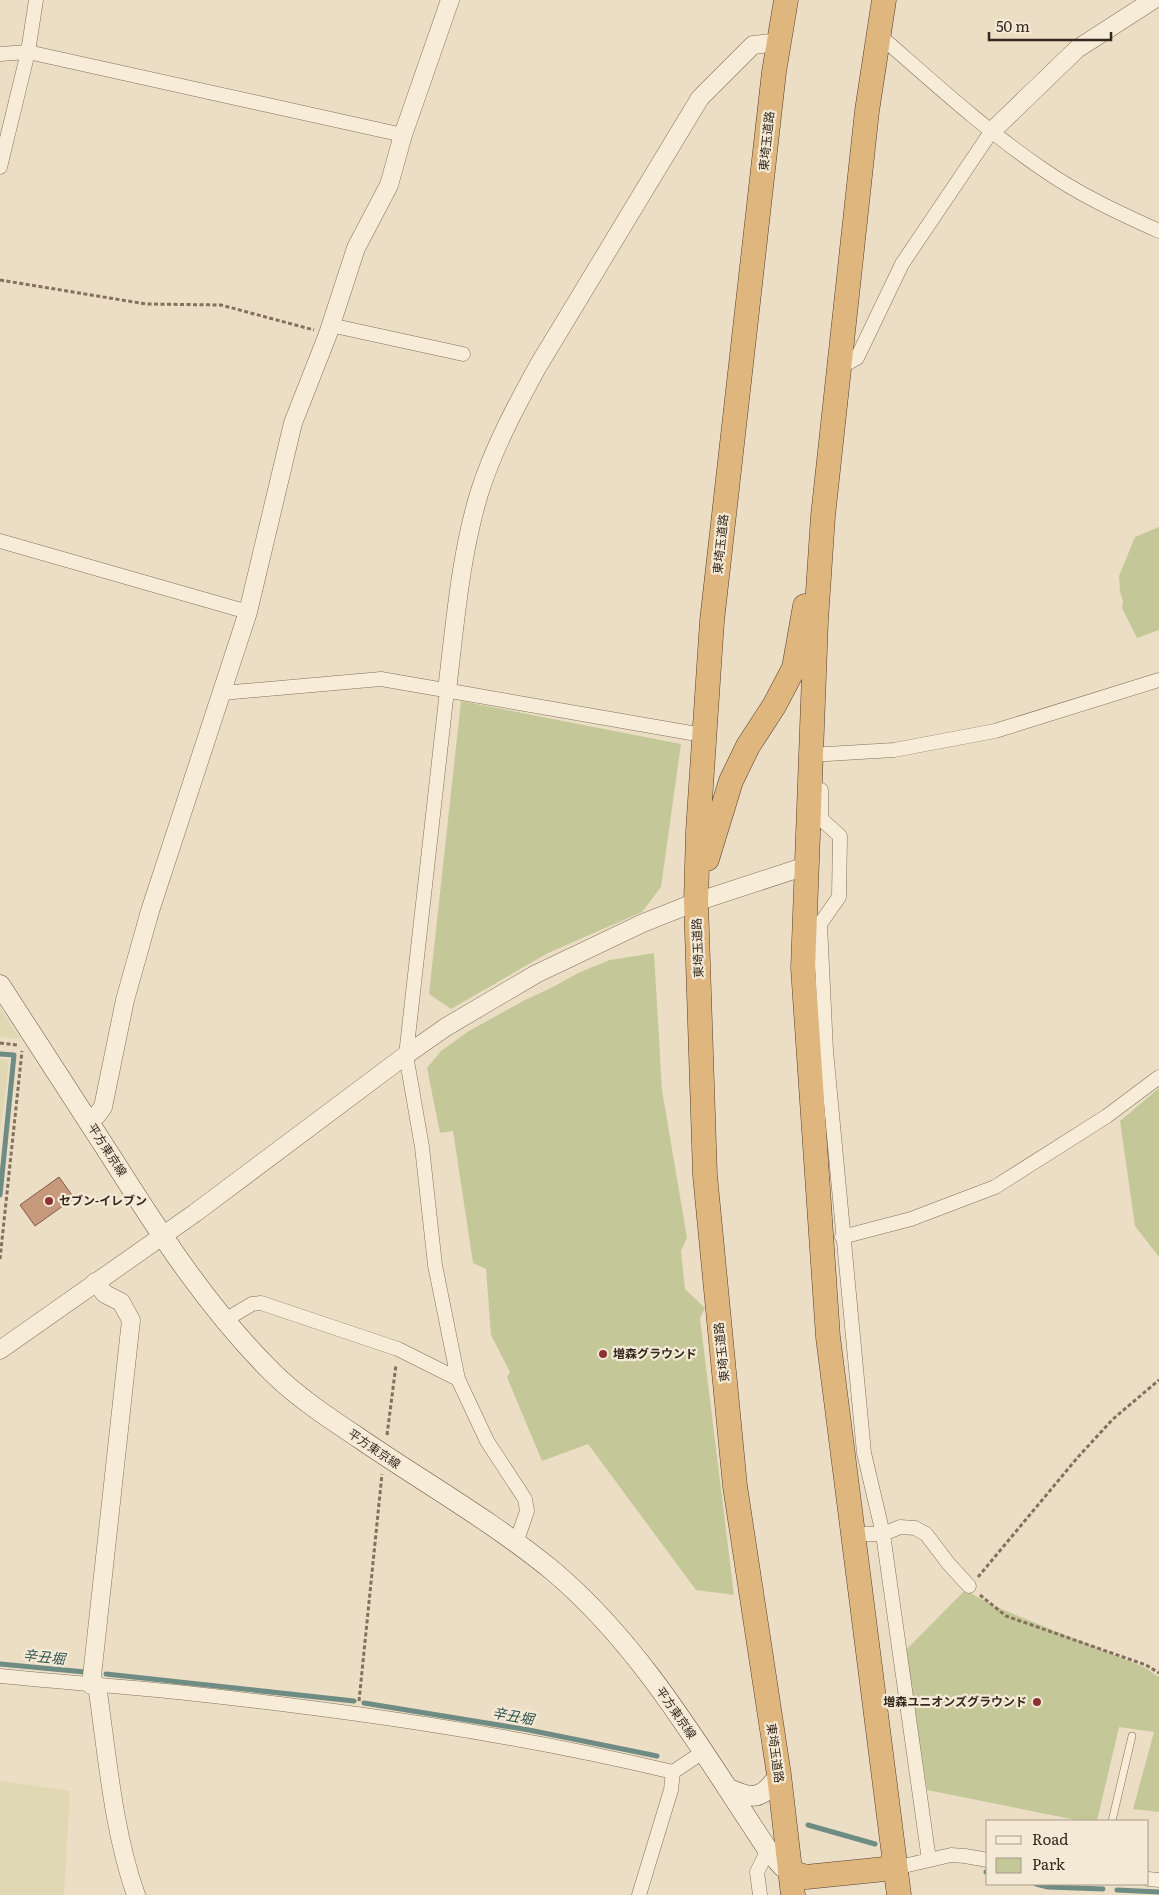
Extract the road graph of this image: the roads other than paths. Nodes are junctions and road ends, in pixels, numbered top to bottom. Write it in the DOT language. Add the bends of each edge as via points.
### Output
graph roads {
  1 [pos="36,0"];
  2 [pos="450,0"];
  3 [pos="786,0"];
  4 [pos="884,0"];
  5 [pos="1153,0"];
  6 [pos="878,36"];
  7 [pos="779,42"];
  8 [pos="28,52"];
  9 [pos="0,54"];
  10 [pos="991,132"];
  11 [pos="403,136"];
  12 [pos="0,167"];
  13 [pos="1159,231"];
  14 [pos="329,329"];
  15 [pos="463,354"];
  16 [pos="838,368"];
  17 [pos="0,541"];
  18 [pos="821,551"];
  19 [pos="248,612"];
  20 [pos="1159,680"];
  21 [pos="447,690"];
  22 [pos="222,693"];
  23 [pos="691,732"];
  24 [pos="816,755"];
  25 [pos="806,866"];
  26 [pos="696,902"];
  27 [pos="0,985"];
  28 [pos="406,1055"];
  29 [pos="1159,1078"];
  30 [pos="88,1121"];
  31 [pos="162,1235"];
  32 [pos="842,1237"];
  33 [pos="95,1282"];
  34 [pos="225,1320"];
  35 [pos="0,1350"];
  36 [pos="458,1379"];
  37 [pos="852,1534"];
  38 [pos="883,1534"];
  39 [pos="516,1543"];
  40 [pos="969,1586"];
  41 [pos="0,1676"];
  42 [pos="94,1685"];
  43 [pos="1132,1736"];
  44 [pos="703,1752"];
  45 [pos="673,1772"];
  46 [pos="779,1775"];
  47 [pos="726,1788"];
  48 [pos="1112,1820"];
  49 [pos="768,1850"];
  50 [pos="928,1860"];
  51 [pos="986,1860"];
  52 [pos="895,1868"];
  53 [pos="792,1884"];
  54 [pos="136,1895"];
  55 [pos="639,1895"];
  56 [pos="760,1895"];
  57 [pos="899,1895"];
  1 -- 8 [label="street"];
  2 -- 11 [label="street"];
  3 -- 7 [label="highway, 東埼玉道路"];
  4 -- 6 [label="highway"];
  5 -- 10 [label="street" via="1077,49"];
  6 -- 10 [label="street"];
  6 -- 16 [label="highway"];
  7 -- 21 [label="street" via="753,46 700,98 515,408 479,495 462,569"];
  7 -- 26 [label="highway, 東埼玉道路" via="712,621"];
  8 -- 9 [label="street"];
  8 -- 11 [label="street"];
  8 -- 12 [label="street"];
  10 -- 13 [label="street" via="1082,194"];
  10 -- 16 [label="street" via="902,264 857,358"];
  11 -- 14 [label="street" via="389,185 356,248"];
  14 -- 15 [label="street"];
  14 -- 19 [label="street" via="293,424"];
  16 -- 18 [label="highway"];
  17 -- 19 [label="street"];
  18 -- 24 [label="highway"];
  18 -- 26 [label="highway" via="801,618 794,668 731,781"];
  19 -- 22 [label="street"];
  20 -- 24 [label="street" via="995,731 894,750"];
  21 -- 22 [label="street" via="381,679"];
  21 -- 23 [label="street"];
  21 -- 28 [label="street"];
  22 -- 30 [label="street" via="150,911 125,1000 102,1106"];
  24 -- 25 [label="highway"];
  24 -- 32 [label="street" via="821,819 840,836 839,897 820,924 826,1051"];
  25 -- 26 [label="street"];
  25 -- 37 [label="highway" via="803,968 814,1146 828,1337"];
  26 -- 28 [label="street" via="553,965 446,1027"];
  26 -- 46 [label="highway, 東埼玉道路" via="705,1175 735,1486"];
  27 -- 30 [label="main road, 平方東京線" via="30,1042"];
  28 -- 31 [label="street"];
  28 -- 36 [label="street" via="422,1147 434,1265"];
  29 -- 32 [label="street" via="1107,1116 994,1187 911,1219"];
  30 -- 31 [label="main road, 平方東京線"];
  31 -- 33 [label="street"];
  31 -- 34 [label="main road, 平方東京線"];
  32 -- 38 [label="street" via="864,1453"];
  33 -- 35 [label="street"];
  33 -- 42 [label="street" via="105,1294 122,1302 131,1320"];
  34 -- 36 [label="street" via="252,1304 260,1303 398,1349"];
  34 -- 39 [label="main road, 平方東京線" via="250,1350 296,1393"];
  36 -- 39 [label="street" via="487,1441 525,1499 527,1511"];
  37 -- 38 [label="street"];
  37 -- 52 [label="highway"];
  38 -- 40 [label="street" via="900,1527 915,1528 926,1534"];
  38 -- 50 [label="street"];
  39 -- 44 [label="main road, 平方東京線" via="581,1597 620,1638"];
  41 -- 42 [label="street"];
  42 -- 45 [label="street" via="176,1692 478,1731 596,1753"];
  42 -- 54 [label="street" via="126,1861"];
  43 -- 48 [label="lane"];
  44 -- 45 [label="street"];
  44 -- 47 [label="main road, 平方東京線"];
  45 -- 55 [label="street" via="671,1790"];
  46 -- 47 [label="main road" via="768,1791 758,1795 743,1796"];
  46 -- 53 [label="highway, 東埼玉道路"];
  47 -- 49 [label="main road, 平方東京線"];
  49 -- 53 [label="main road, 平方東京線"];
  49 -- 56 [label="street" via="757,1872"];
  50 -- 51 [label="street" via="950,1855"];
  50 -- 52 [label="street"];
  52 -- 53 [label="highway" via="806,1877"];
  52 -- 57 [label="highway"];
}
